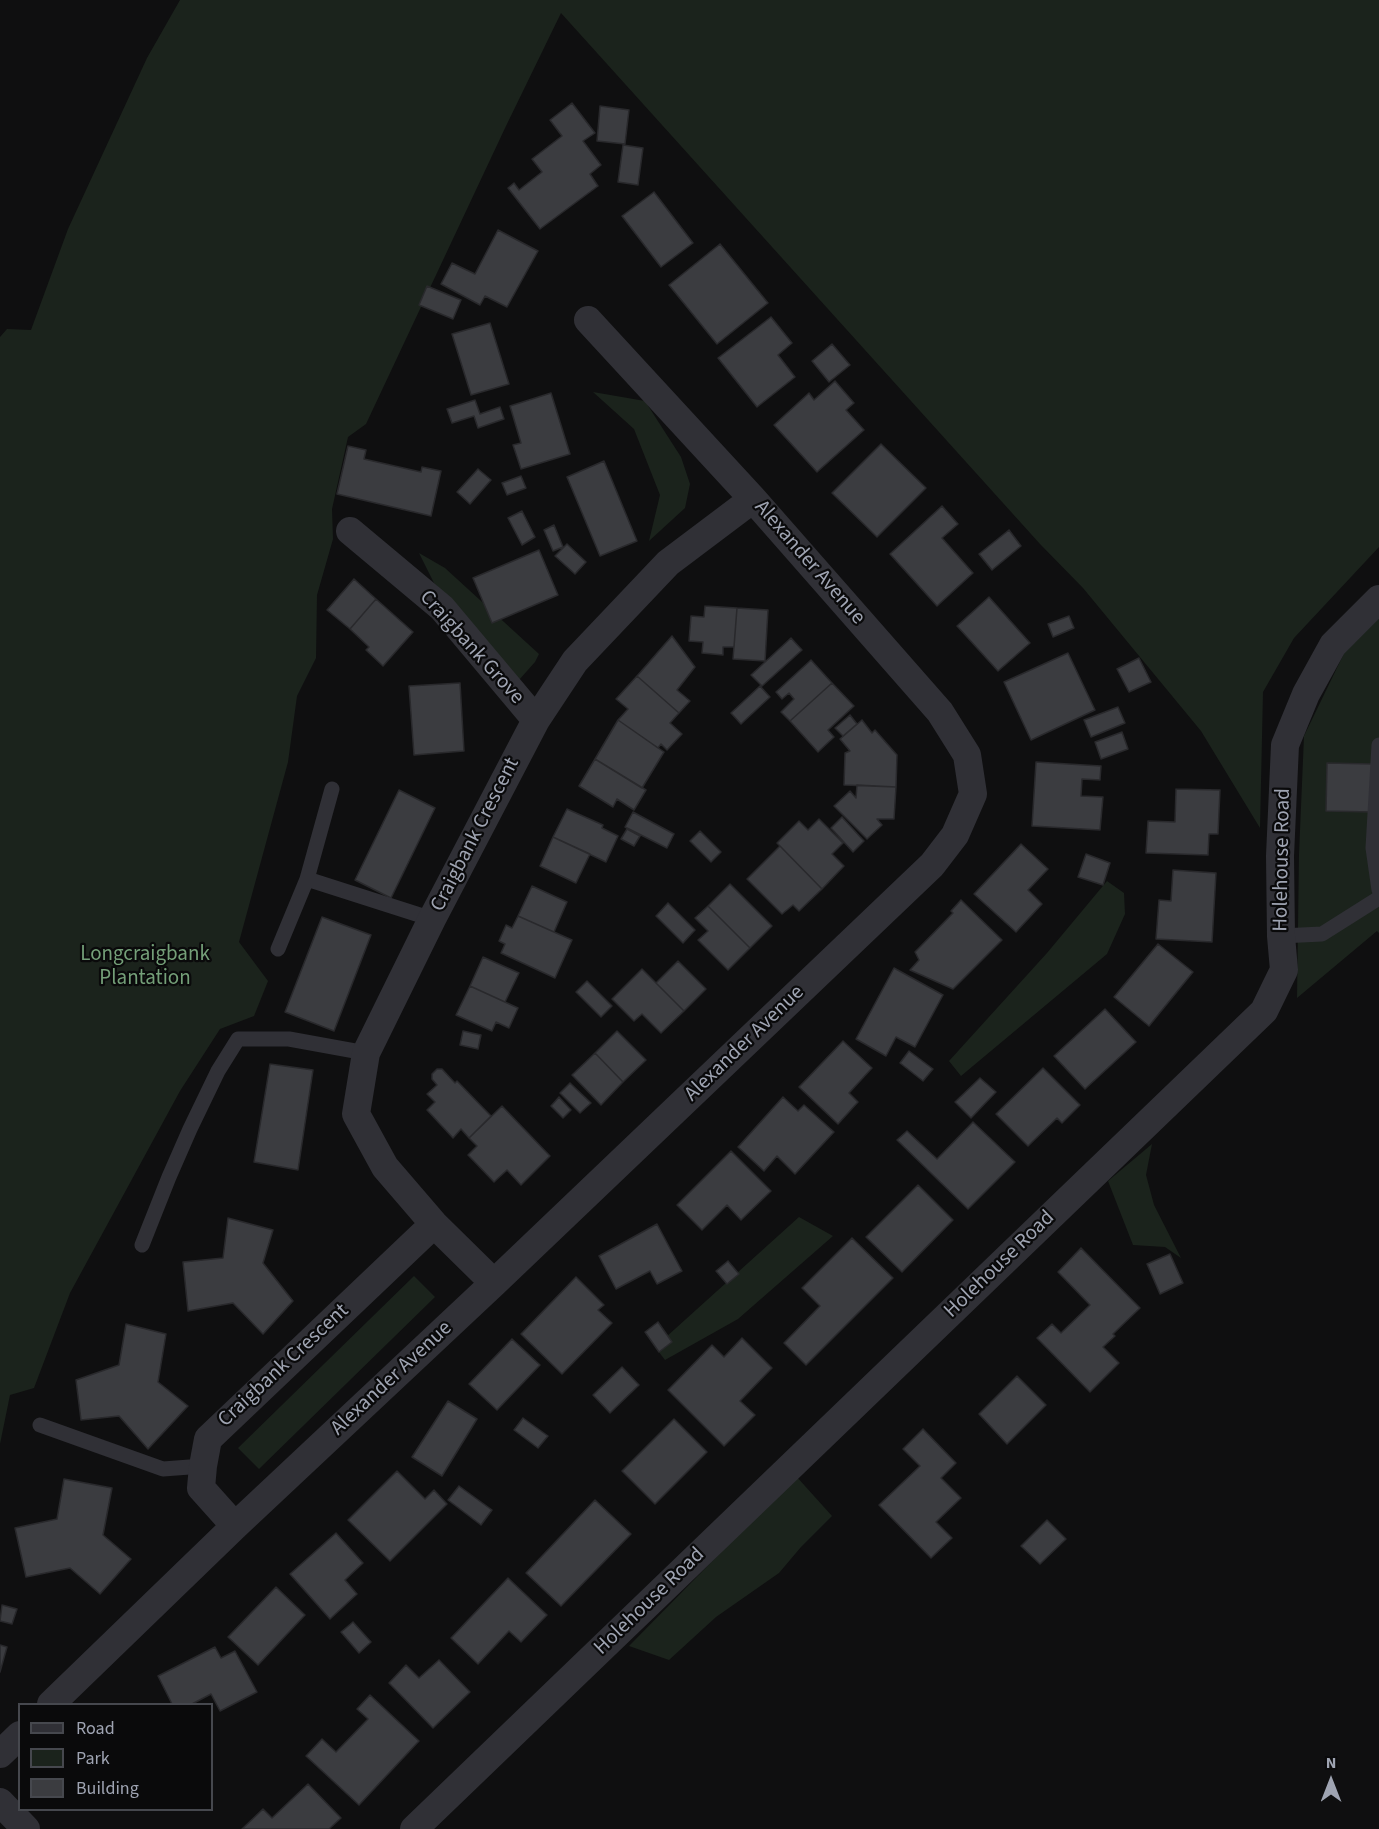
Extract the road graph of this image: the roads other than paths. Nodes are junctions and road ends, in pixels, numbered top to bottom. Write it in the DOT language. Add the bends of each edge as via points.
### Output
graph roads {
  1 [pos="588,320"];
  2 [pos="753,499"];
  3 [pos="350,531"];
  4 [pos="1379,598"];
  5 [pos="536,720"];
  6 [pos="1379,745"];
  7 [pos="1378,785"];
  8 [pos="332,789"];
  9 [pos="307,879"];
  10 [pos="1379,890"];
  11 [pos="1379,898"];
  12 [pos="432,919"];
  13 [pos="1281,936"];
  14 [pos="278,949"];
  15 [pos="366,1053"];
  16 [pos="434,1224"];
  17 [pos="141,1245"];
  18 [pos="494,1283"];
  19 [pos="39,1425"];
  20 [pos="203,1466"];
  21 [pos="235,1526"];
  22 [pos="52,1703"];
  23 [pos="18,1737"];
  24 [pos="0,1754"];
  25 [pos="0,1802"];
  26 [pos="26,1829"];
  27 [pos="414,1829"];
  1 -- 2 [label="street, Alexander Avenue"];
  2 -- 5 [label="street, Craigbank Crescent" via="668,563 575,661"];
  2 -- 18 [label="street, Alexander Avenue" via="940,712 967,754 973,794 955,835 932,865"];
  3 -- 5 [label="street, Craigbank Grove" via="442,608"];
  4 -- 13 [label="street, Holehouse Road" via="1333,645 1306,694 1285,745"];
  5 -- 12 [label="street, Craigbank Crescent"];
  6 -- 7 [label="lane"];
  7 -- 10 [label="lane" via="1373,848"];
  8 -- 9 [label="lane"];
  9 -- 12 [label="lane"];
  9 -- 14 [label="lane"];
  11 -- 13 [label="lane" via="1322,934"];
  12 -- 15 [label="street, Craigbank Crescent"];
  13 -- 27 [label="street, Holehouse Road" via="1284,970 1264,1011"];
  15 -- 16 [label="street, Craigbank Crescent" via="356,1114 385,1167"];
  15 -- 17 [label="lane" via="289,1039 238,1039 190,1129"];
  16 -- 18 [label="street, Craigbank Crescent"];
  16 -- 20 [label="street, Craigbank Crescent" via="208,1439"];
  18 -- 21 [label="street, Alexander Avenue"];
  19 -- 20 [label="lane" via="163,1469"];
  20 -- 21 [label="street, Craigbank Crescent" via="201,1488"];
  21 -- 22 [label="street, Alexander Avenue"];
  23 -- 24 [label="street"];
  25 -- 26 [label="street"];
}
